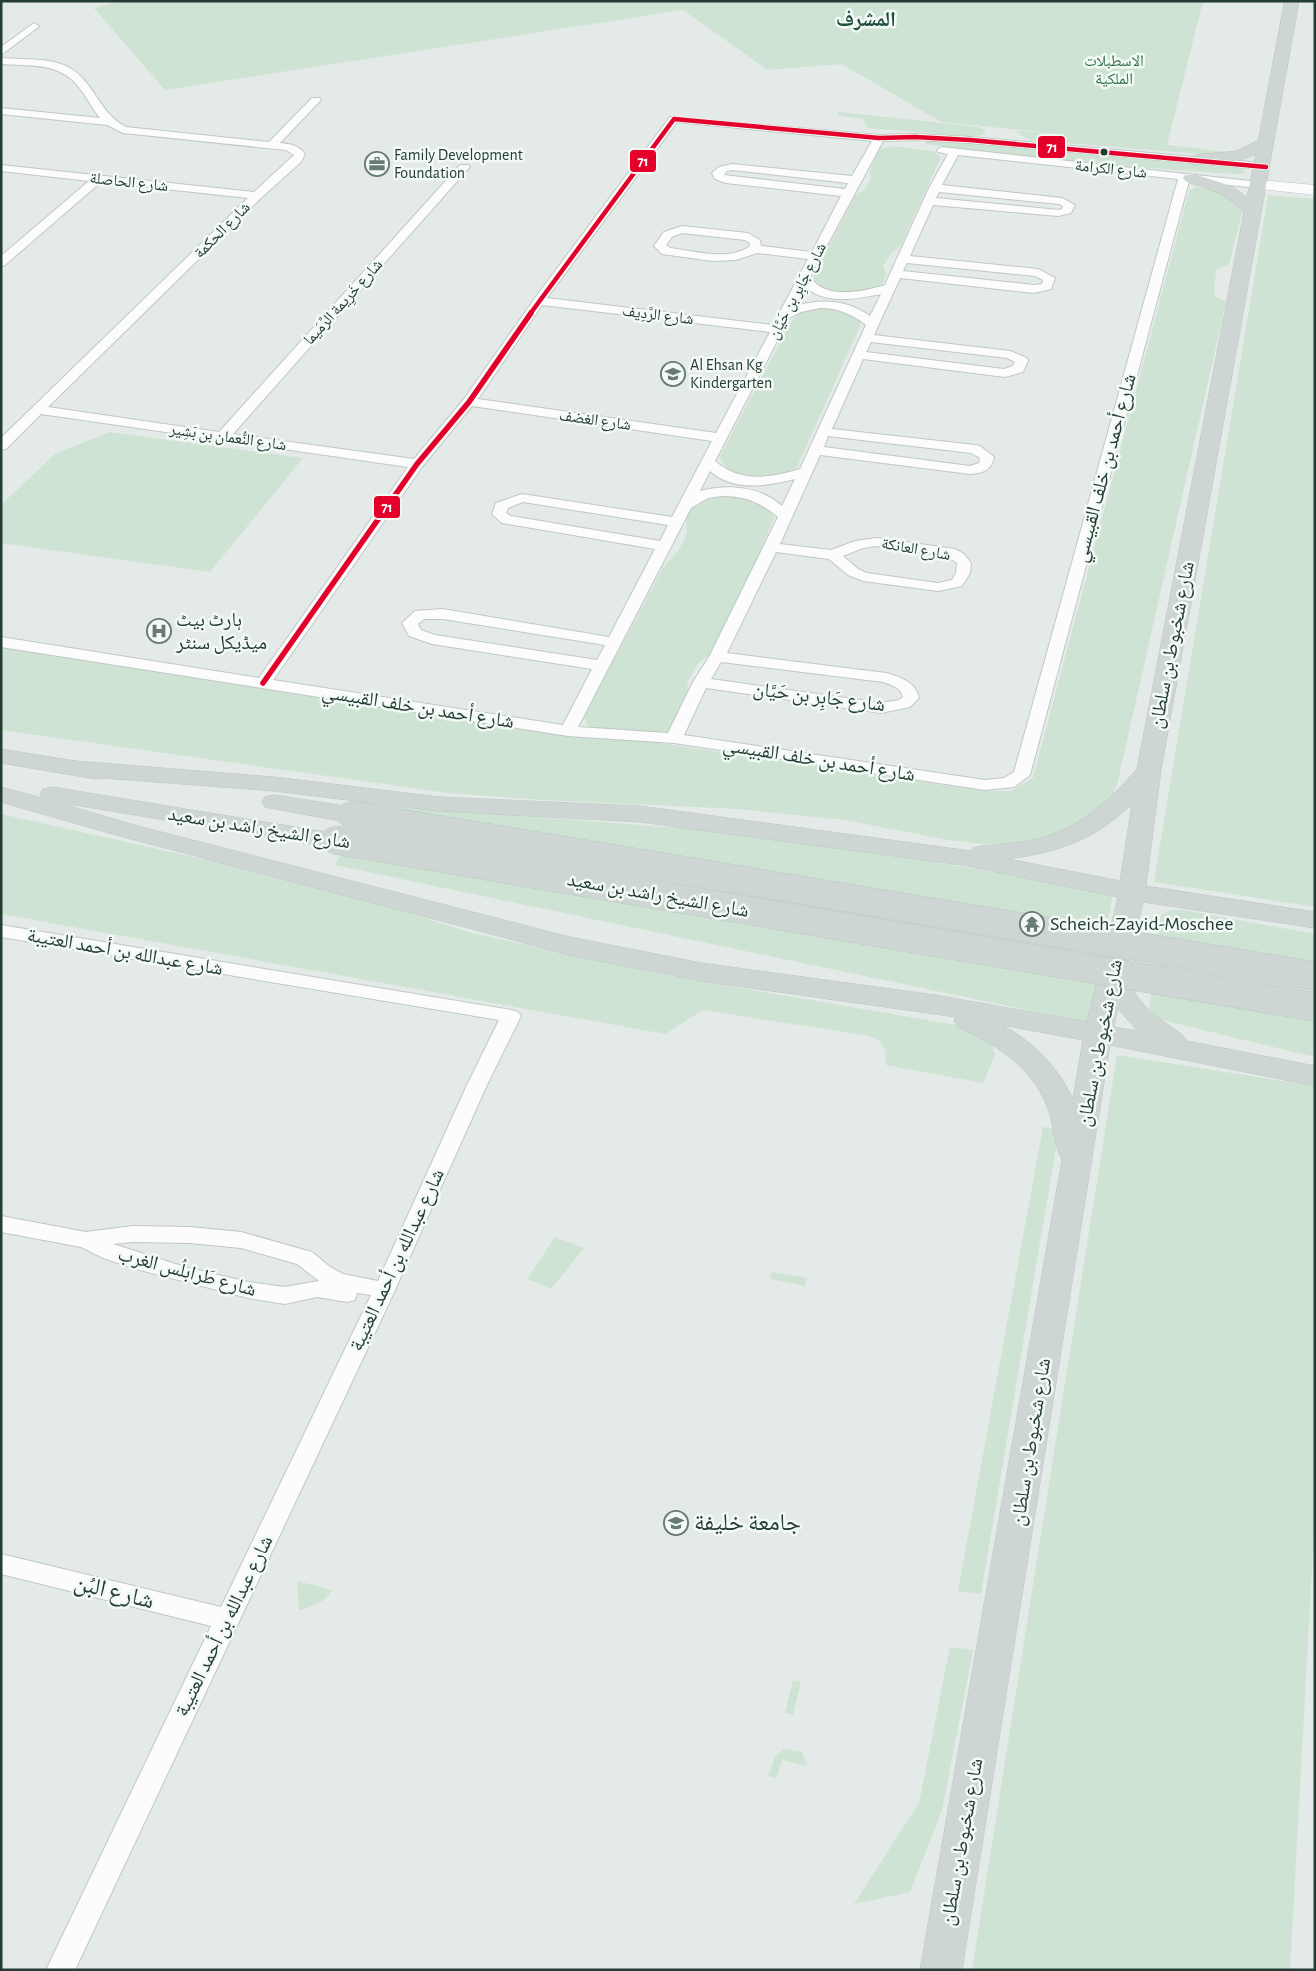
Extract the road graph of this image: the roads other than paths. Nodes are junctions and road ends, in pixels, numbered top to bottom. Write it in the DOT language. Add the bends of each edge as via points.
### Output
graph roads {
  1 [pos="1292,1"];
  2 [pos="34,26"];
  3 [pos="1,52"];
  4 [pos="1,61"];
  5 [pos="316,100"];
  6 [pos="1,111"];
  7 [pos="107,122"];
  8 [pos="879,138"];
  9 [pos="1266,142"];
  10 [pos="272,145"];
  11 [pos="954,152"];
  12 [pos="1195,160"];
  13 [pos="464,167"];
  14 [pos="1,168"];
  15 [pos="1280,168"];
  16 [pos="1260,176"];
  17 [pos="1188,177"];
  18 [pos="98,179"];
  19 [pos="855,180"];
  20 [pos="1315,190"];
  21 [pos="848,193"];
  22 [pos="932,194"];
  23 [pos="257,196"];
  24 [pos="1254,212"];
  25 [pos="755,249"];
  26 [pos="816,256"];
  27 [pos="903,259"];
  28 [pos="1,262"];
  29 [pos="896,274"];
  30 [pos="804,277"];
  31 [pos="890,288"];
  32 [pos="539,301"];
  33 [pos="786,315"];
  34 [pos="872,325"];
  35 [pos="777,329"];
  36 [pos="866,338"];
  37 [pos="859,355"];
  38 [pos="469,402"];
  39 [pos="39,410"];
  40 [pos="824,432"];
  41 [pos="223,436"];
  42 [pos="721,438"];
  43 [pos="1,446"];
  44 [pos="815,450"];
  45 [pos="708,462"];
  46 [pos="417,464"];
  47 [pos="805,472"];
  48 [pos="685,506"];
  49 [pos="785,516"];
  50 [pos="676,522"];
  51 [pos="664,546"];
  52 [pos="771,547"];
  53 [pos="833,555"];
  54 [pos="1,642"];
  55 [pos="614,642"];
  56 [pos="717,657"];
  57 [pos="602,666"];
  58 [pos="701,682"];
  59 [pos="263,683"];
  60 [pos="568,731"];
  61 [pos="674,738"];
  62 [pos="1,756"];
  63 [pos="77,768"];
  64 [pos="1149,770"];
  65 [pos="1,786"];
  66 [pos="1,794"];
  67 [pos="962,857"];
  68 [pos="1132,892"];
  69 [pos="1198,902"];
  70 [pos="1311,920"];
  71 [pos="1,931"];
  72 [pos="1123,932"];
  73 [pos="1315,976"];
  74 [pos="1112,980"];
  75 [pos="935,1004"];
  76 [pos="1315,1006"];
  77 [pos="1098,1033"];
  78 [pos="1197,1053"];
  79 [pos="1315,1060"];
  80 [pos="1266,1066"];
  81 [pos="1315,1076"];
  82 [pos="1076,1166"];
  83 [pos="1,1224"];
  84 [pos="86,1240"];
  85 [pos="382,1296"];
  86 [pos="1,1564"];
  87 [pos="227,1619"];
  88 [pos="60,1970"];
  89 [pos="941,1970"];
  1 -- 9 [label="main road, شارع شخبوط بن سلطان"];
  2 -- 3 [label="street"];
  4 -- 7 [label="street" via="64,69 74,76"];
  5 -- 10 [label="street"];
  6 -- 7 [label="street, شارع الحكمة"];
  7 -- 10 [label="street, شارع الحكمة" via="123,130"];
  8 -- 11 [label="street, شارع الكرامة" via="902,145"];
  8 -- 12 [label="street, شارع الكرامة" via="970,140"];
  8 -- 19 [label="street, شارع جَابِر بن حَيَّان"];
  8 -- 32 [label="street, شارع الكرامة" via="674,119"];
  9 -- 12 [label="main road" via="1241,155"];
  9 -- 16 [label="main road, شارع شخبوط بن سلطان"];
  10 -- 23 [label="street, شارع الحكمة" via="293,148 300,157"];
  11 -- 17 [label="street, شارع الكرامة"];
  11 -- 22 [label="street"];
  12 -- 16 [label="street, شارع الكرامة"];
  13 -- 41 [label="street, شارع خَرِيمة الرِّمَيما"];
  14 -- 18 [label="street, شارع الحاصلة"];
  15 -- 16 [label="main road, شارع الكرامة"];
  16 -- 17 [label="street, شارع الكرامة"];
  16 -- 20 [label="main road, شارع الكرامة"];
  16 -- 24 [label="main road, شارع شخبوط بن سلطان"];
  17 -- 24 [label="main road" via="1233,192"];
  17 -- 61 [label="street, شارع أحمد بن خلف القبيسي" via="1022,775 1008,783 985,785"];
  18 -- 23 [label="street, شارع الحاصلة"];
  18 -- 28 [label="street"];
  19 -- 21 [label="street, شارع جَابِر بن حَيَّان"];
  19 -- 21 [label="street" via="732,167 718,173 726,180"];
  21 -- 26 [label="street, شارع جَابِر بن حَيَّان"];
  22 -- 22 [label="street" via="1058,214 1067,211 1069,205 1062,201"];
  22 -- 27 [label="street"];
  23 -- 39 [label="street, شارع الحكمة"];
  24 -- 64 [label="main road, شارع شخبوط بن سلطان"];
  25 -- 25 [label="street" via="756,242 748,237 682,229 662,238 660,246 666,251 735,259 747,256"];
  25 -- 26 [label="street"];
  26 -- 30 [label="street, شارع جَابِر بن حَيَّان"];
  27 -- 29 [label="street"];
  27 -- 29 [label="street" via="1038,273 1049,278 1046,286 1034,289"];
  29 -- 31 [label="street"];
  30 -- 31 [label="street" via="816,290 839,295 864,295"];
  30 -- 33 [label="street, شارع جَابِر بن حَيَّان"];
  31 -- 34 [label="street"];
  32 -- 35 [label="street, شارع الرَّدِيف"];
  32 -- 38 [label="street"];
  33 -- 34 [label="street" via="798,308 814,305 842,306 858,312"];
  33 -- 35 [label="street, شارع جَابِر بن حَيَّان"];
  34 -- 36 [label="street"];
  35 -- 42 [label="street, شارع جَابِر بن حَيَّان"];
  36 -- 37 [label="street"];
  36 -- 37 [label="street" via="1010,355 1022,361 1018,369 1004,373"];
  37 -- 40 [label="street"];
  38 -- 42 [label="street, شارع الغضف"];
  38 -- 46 [label="street"];
  39 -- 41 [label="street, شارع النُّعمان بن بَشِير"];
  39 -- 43 [label="street, شارع الحكمة"];
  40 -- 44 [label="street"];
  40 -- 44 [label="street" via="975,450 987,457 985,465 970,470"];
  41 -- 46 [label="street, شارع النُّعمان بن بَشِير"];
  42 -- 45 [label="street, شارع جَابِر بن حَيَّان"];
  44 -- 47 [label="street"];
  45 -- 47 [label="street" via="728,478 745,481 780,480"];
  45 -- 48 [label="street, شارع جَابِر بن حَيَّان"];
  46 -- 59 [label="street"];
  47 -- 49 [label="street"];
  48 -- 49 [label="street" via="707,494 742,493 770,502"];
  48 -- 50 [label="street, شارع جَابِر بن حَيَّان"];
  49 -- 52 [label="street"];
  50 -- 51 [label="street, شارع جَابِر بن حَيَّان"];
  50 -- 51 [label="street" via="522,498 501,506 499,514 507,520"];
  51 -- 55 [label="street, شارع جَابِر بن حَيَّان"];
  52 -- 53 [label="street, شارع العانكة"];
  52 -- 56 [label="street"];
  53 -- 53 [label="street, شارع العانكة" via="860,544 878,542 950,552 964,563 957,583 938,587 864,577"];
  54 -- 59 [label="street, شارع أحمد بن خلف القبيسي"];
  55 -- 57 [label="street, شارع جَابِر بن حَيَّان"];
  55 -- 57 [label="street" via="443,614 420,614 410,623 414,633 432,639"];
  56 -- 58 [label="street"];
  56 -- 58 [label="street, شارع جَابِر بن حَيَّان" via="886,678 902,684 911,698 904,704 881,708"];
  57 -- 60 [label="street, شارع جَابِر بن حَيَّان"];
  58 -- 61 [label="street"];
  59 -- 60 [label="street, شارع أحمد بن خلف القبيسي"];
  60 -- 61 [label="street, شارع أحمد بن خلف القبيسي"];
  62 -- 63 [label="main road, شارع الشيخ راشد بن سعيد"];
  63 -- 67 [label="main road" via="274,784 439,804 640,814"];
  63 -- 73 [label="main road, شارع الشيخ راشد بن سعيد, bridge"];
  64 -- 67 [label="main road" via="1124,799 1073,836 1051,843"];
  64 -- 68 [label="main road, شارع شخبوط بن سلطان"];
  65 -- 76 [label="main road, شارع الشيخ راشد بن سعيد, bridge"];
  66 -- 75 [label="main road" via="125,830 570,946 701,972"];
  67 -- 68 [label="main road"];
  68 -- 69 [label="main road"];
  68 -- 72 [label="main road, شارع شخبوط بن سلطان"];
  69 -- 70 [label="main road"];
  69 -- 72 [label="main road" via="1156,906"];
  71 -- 85 [label="street, شارع عبدالله بن أحمد العتيبة" via="511,1016"];
  72 -- 74 [label="main road, شارع شخبوط بن سلطان"];
  74 -- 77 [label="main road, شارع شخبوط بن سلطان"];
  74 -- 78 [label="main road" via="1147,1026"];
  75 -- 77 [label="main road"];
  75 -- 82 [label="main road" via="1002,1036 1034,1061 1061,1104"];
  77 -- 78 [label="main road"];
  77 -- 82 [label="main road, شارع شخبوط بن سلطان"];
  78 -- 80 [label="main road"];
  79 -- 80 [label="main road"];
  80 -- 81 [label="main road"];
  82 -- 89 [label="main road, شارع شخبوط بن سلطان"];
  83 -- 84 [label="street, شارع طَرابلُس الغرب"];
  84 -- 85 [label="street, شارع طَرابلُس الغرب" via="122,1256 222,1285 290,1296 316,1290"];
  84 -- 85 [label="street, شارع طَرابلُس الغرب" via="133,1234 241,1240 304,1258 322,1273"];
  85 -- 87 [label="street, شارع عبدالله بن أحمد العتيبة"];
  86 -- 87 [label="street, شارع البُن"];
  87 -- 88 [label="street, شارع عبدالله بن أحمد العتيبة"];
}
